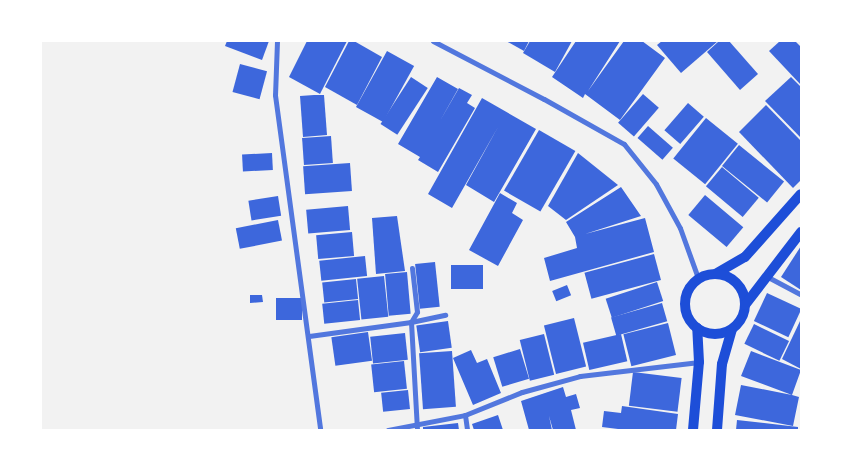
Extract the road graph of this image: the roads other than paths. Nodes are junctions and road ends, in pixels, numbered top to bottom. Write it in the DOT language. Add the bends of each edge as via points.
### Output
graph roads {
  1 [pos="277,41"];
  2 [pos="433,41"];
  3 [pos="801,194"];
  4 [pos="801,232"];
  5 [pos="412,268"];
  6 [pos="717,273"];
  7 [pos="766,276"];
  8 [pos="698,278"];
  9 [pos="801,295"];
  10 [pos="745,305"];
  11 [pos="445,315"];
  12 [pos="411,322"];
  13 [pos="697,328"];
  14 [pos="732,329"];
  15 [pos="309,336"];
  16 [pos="699,362"];
  17 [pos="465,414"];
  18 [pos="417,427"];
  19 [pos="320,430"];
  20 [pos="388,430"];
  21 [pos="467,430"];
  22 [pos="693,430"];
  23 [pos="717,430"];
  1 -- 15 [label="street" via="275,95"];
  2 -- 8 [label="street" via="624,144 660,193 680,228"];
  3 -- 6 [label="main road" via="745,257"];
  4 -- 7 [label="main road"];
  5 -- 12 [label="street" via="416,312"];
  6 -- 8 [label="main road"];
  6 -- 10 [label="main road" via="732,278 742,290"];
  7 -- 9 [label="street"];
  7 -- 10 [label="main road"];
  8 -- 13 [label="main road" via="686,293 684,303 690,322"];
  10 -- 14 [label="main road" via="742,319"];
  11 -- 12 [label="street"];
  12 -- 15 [label="street"];
  12 -- 18 [label="street"];
  13 -- 14 [label="main road" via="709,334 721,334"];
  13 -- 16 [label="main road"];
  14 -- 23 [label="main road" via="722,364"];
  15 -- 19 [label="street"];
  16 -- 17 [label="street" via="580,376 522,392"];
  16 -- 22 [label="main road"];
  17 -- 18 [label="street"];
  17 -- 21 [label="street"];
  18 -- 20 [label="street"];
}
